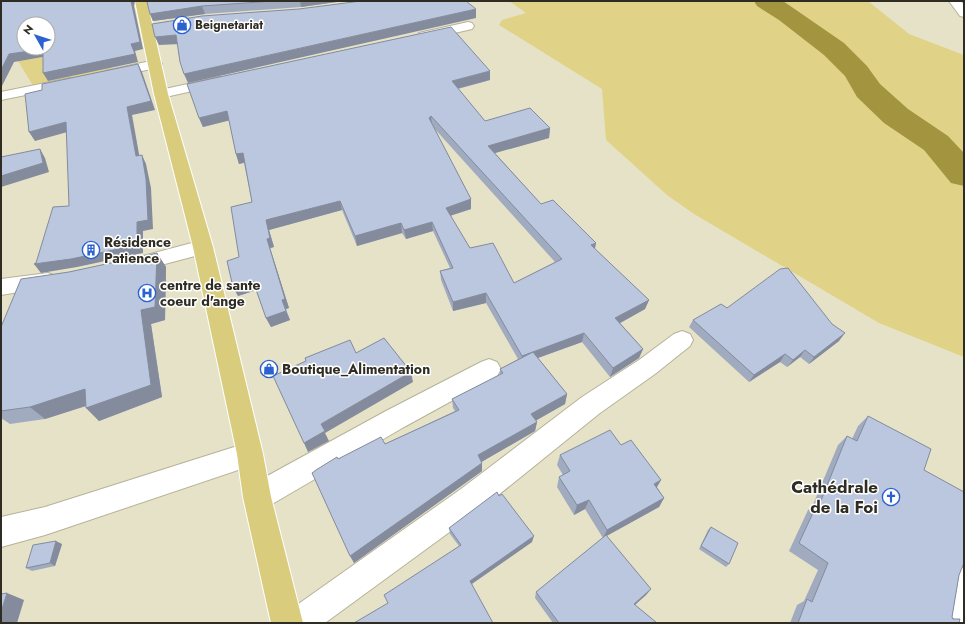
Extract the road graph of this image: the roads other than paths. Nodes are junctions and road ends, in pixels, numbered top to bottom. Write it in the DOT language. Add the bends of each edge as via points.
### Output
graph roads {
  1 [pos="955,1"];
  2 [pos="156,2"];
  3 [pos="141,3"];
  4 [pos="964,13"];
  5 [pos="468,26"];
  6 [pos="412,39"];
  7 [pos="155,64"];
  8 [pos="231,79"];
  9 [pos="161,94"];
  10 [pos="1,96"];
  11 [pos="203,247"];
  12 [pos="114,269"];
  13 [pos="70,279"];
  14 [pos="1,287"];
  15 [pos="682,340"];
  16 [pos="489,369"];
  17 [pos="250,454"];
  18 [pos="257,497"];
  19 [pos="1,532"];
  20 [pos="961,582"];
  21 [pos="287,623"];
  22 [pos="298,623"];
  23 [pos="954,623"];
  1 -- 4 [label="street"];
  2 -- 3 [label="street"];
  3 -- 7 [label="main road" via="153,27"];
  5 -- 6 [label="street"];
  7 -- 9 [label="main road"];
  7 -- 10 [label="street"];
  8 -- 9 [label="street"];
  9 -- 11 [label="main road"];
  11 -- 12 [label="street"];
  11 -- 17 [label="main road"];
  13 -- 14 [label="street"];
  15 -- 22 [label="street" via="591,405 472,498"];
  16 -- 18 [label="street"];
  17 -- 18 [label="main road"];
  17 -- 19 [label="street" via="45,521"];
  18 -- 21 [label="main road"];
  20 -- 23 [label="street"];
}
